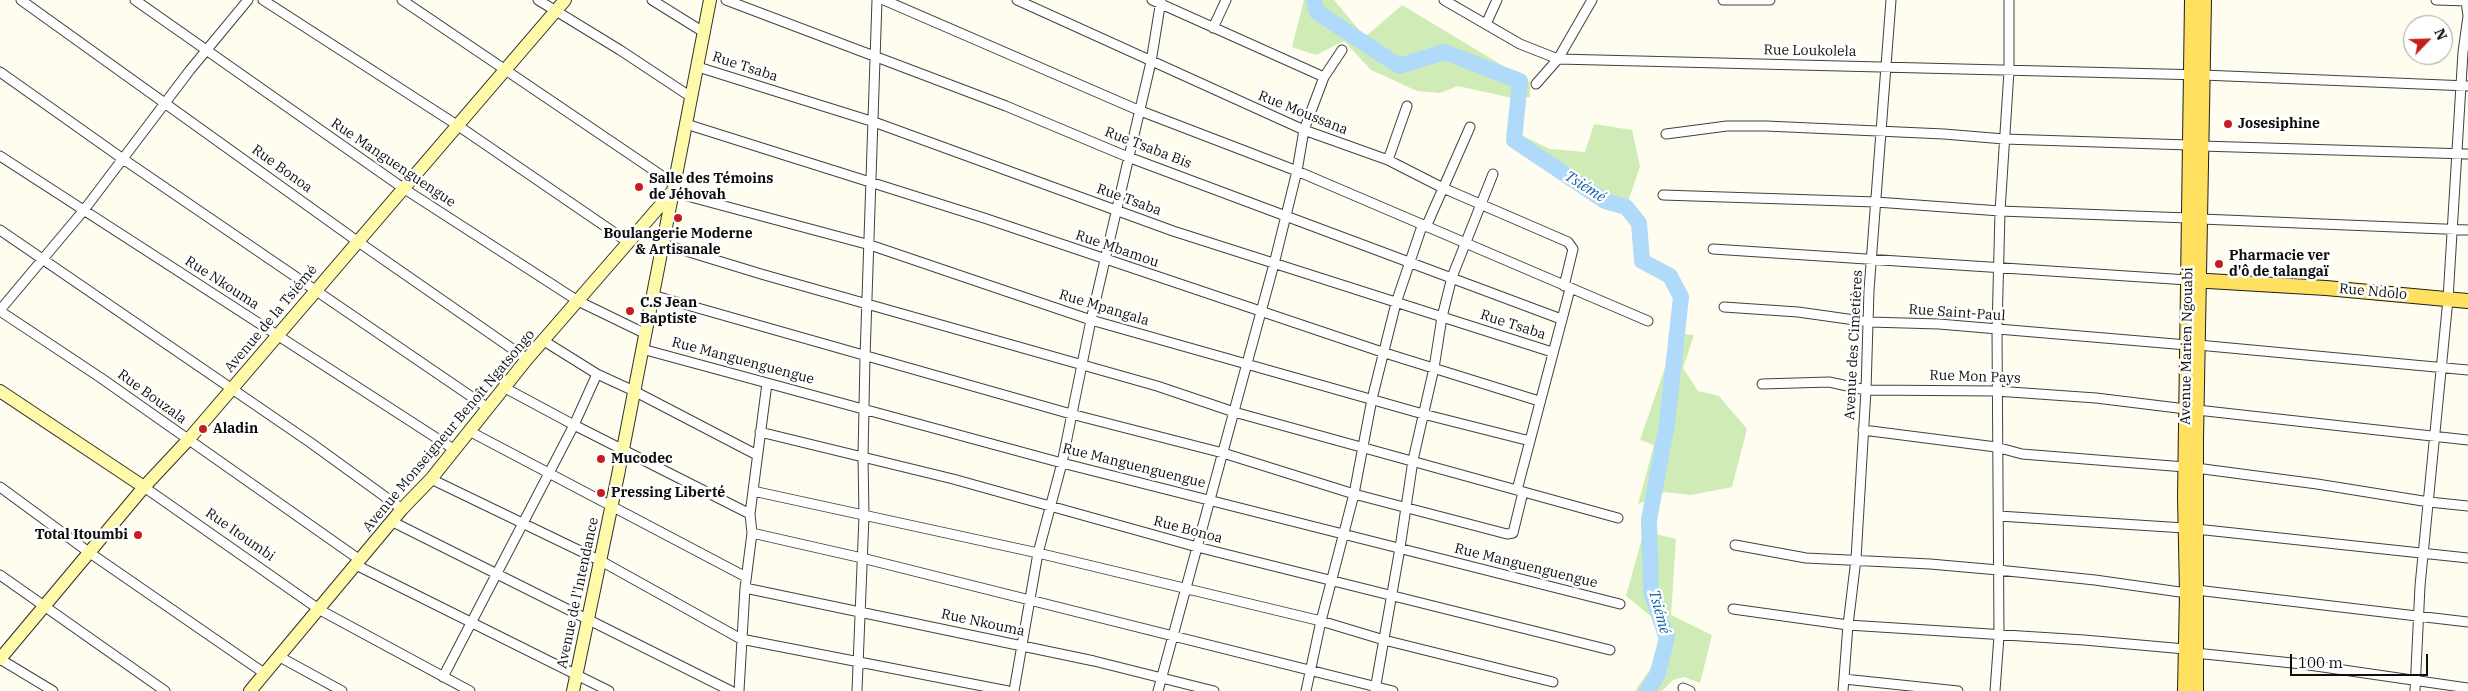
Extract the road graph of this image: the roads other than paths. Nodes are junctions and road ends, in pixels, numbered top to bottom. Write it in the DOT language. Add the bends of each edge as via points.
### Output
graph roads {
  1 [pos="21,0"];
  2 [pos="135,0"];
  3 [pos="248,0"];
  4 [pos="263,0"];
  5 [pos="402,0"];
  6 [pos="538,0"];
  7 [pos="565,0"];
  8 [pos="652,0"];
  9 [pos="710,0"];
  10 [pos="726,0"];
  11 [pos="878,0"];
  12 [pos="884,0"];
  13 [pos="1017,0"];
  14 [pos="1226,0"];
  15 [pos="1444,0"];
  16 [pos="1497,0"];
  17 [pos="1592,0"];
  18 [pos="1723,0"];
  19 [pos="1770,0"];
  20 [pos="1891,0"];
  21 [pos="2009,0"];
  22 [pos="2192,0"];
  23 [pos="2204,0"];
  24 [pos="2436,0"];
  25 [pos="1158,1"];
  26 [pos="2467,1"];
  27 [pos="556,11"];
  28 [pos="2468,16"];
  29 [pos="1486,24"];
  30 [pos="1213,28"];
  31 [pos="705,33"];
  32 [pos="206,50"];
  33 [pos="1342,50"];
  34 [pos="875,57"];
  35 [pos="1558,59"];
  36 [pos="1151,62"];
  37 [pos="698,67"];
  38 [pos="1886,67"];
  39 [pos="504,70"];
  40 [pos="2009,71"];
  41 [pos="0,72"];
  42 [pos="2197,75"];
  43 [pos="1324,77"];
  44 [pos="1536,84"];
  45 [pos="2465,86"];
  46 [pos="691,97"];
  47 [pos="165,102"];
  48 [pos="1407,106"];
  49 [pos="1138,110"];
  50 [pos="874,122"];
  51 [pos="686,124"];
  52 [pos="457,125"];
  53 [pos="1470,127"];
  54 [pos="1304,130"];
  55 [pos="1882,132"];
  56 [pos="1666,134"];
  57 [pos="2004,140"];
  58 [pos="2195,146"];
  59 [pos="2457,154"];
  60 [pos="2468,154"];
  61 [pos="0,156"];
  62 [pos="1128,157"];
  63 [pos="123,159"];
  64 [pos="1388,160"];
  65 [pos="1297,171"];
  66 [pos="1493,174"];
  67 [pos="871,182"];
  68 [pos="403,188"];
  69 [pos="673,188"];
  70 [pos="1443,188"];
  71 [pos="1663,195"];
  72 [pos="1876,202"];
  73 [pos="1480,205"];
  74 [pos="84,210"];
  75 [pos="1117,210"];
  76 [pos="2000,211"];
  77 [pos="1286,215"];
  78 [pos="2195,219"];
  79 [pos="1424,226"];
  80 [pos="0,230"];
  81 [pos="2451,230"];
  82 [pos="2468,230"];
  83 [pos="357,241"];
  84 [pos="628,242"];
  85 [pos="1466,243"];
  86 [pos="664,244"];
  87 [pos="870,245"];
  88 [pos="1713,250"];
  89 [pos="42,258"];
  90 [pos="1106,259"];
  91 [pos="1409,261"];
  92 [pos="1872,261"];
  93 [pos="1274,264"];
  94 [pos="2000,268"];
  95 [pos="1452,277"];
  96 [pos="2194,280"];
  97 [pos="1567,287"];
  98 [pos="315,290"];
  99 [pos="652,295"];
  100 [pos="2448,299"];
  101 [pos="2468,300"];
  102 [pos="578,301"];
  103 [pos="868,303"];
  104 [pos="1396,303"];
  105 [pos="1724,307"];
  106 [pos="0,310"];
  107 [pos="1260,312"];
  108 [pos="1442,317"];
  109 [pos="1561,319"];
  110 [pos="1091,320"];
  111 [pos="1648,321"];
  112 [pos="1869,322"];
  113 [pos="1997,330"];
  114 [pos="278,334"];
  115 [pos="646,334"];
  116 [pos="544,341"];
  117 [pos="2193,345"];
  118 [pos="642,349"];
  119 [pos="1552,352"];
  120 [pos="1385,353"];
  121 [pos="865,357"];
  122 [pos="528,359"];
  123 [pos="1083,364"];
  124 [pos="1247,365"];
  125 [pos="1434,368"];
  126 [pos="2441,368"];
  127 [pos="2468,370"];
  128 [pos="597,374"];
  129 [pos="767,383"];
  130 [pos="1762,384"];
  131 [pos="504,388"];
  132 [pos="231,389"];
  133 [pos="1866,390"];
  134 [pos="0,391"];
  135 [pos="634,391"];
  136 [pos="1996,391"];
  137 [pos="1372,400"];
  138 [pos="1539,401"];
  139 [pos="488,408"];
  140 [pos="865,408"];
  141 [pos="2192,410"];
  142 [pos="1234,412"];
  143 [pos="1071,414"];
  144 [pos="1424,414"];
  145 [pos="574,425"];
  146 [pos="1863,430"];
  147 [pos="469,431"];
  148 [pos="760,432"];
  149 [pos="2435,436"];
  150 [pos="188,440"];
  151 [pos="2468,440"];
  152 [pos="1530,441"];
  153 [pos="1996,447"];
  154 [pos="623,448"];
  155 [pos="1363,448"];
  156 [pos="455,450"];
  157 [pos="1223,453"];
  158 [pos="757,455"];
  159 [pos="863,457"];
  160 [pos="1413,460"];
  161 [pos="1062,463"];
  162 [pos="2191,467"];
  163 [pos="548,475"];
  164 [pos="431,479"];
  165 [pos="0,487"];
  166 [pos="144,487"];
  167 [pos="1520,491"];
  168 [pos="753,492"];
  169 [pos="1354,494"];
  170 [pos="1210,500"];
  171 [pos="2430,502"];
  172 [pos="611,505"];
  173 [pos="1051,506"];
  174 [pos="2468,506"];
  175 [pos="1405,507"];
  176 [pos="402,509"];
  177 [pos="750,514"];
  178 [pos="864,516"];
  179 [pos="1998,516"];
  180 [pos="1618,518"];
  181 [pos="393,522"];
  182 [pos="522,524"];
  183 [pos="2190,528"];
  184 [pos="752,533"];
  185 [pos="1344,534"];
  186 [pos="1735,545"];
  187 [pos="1197,547"];
  188 [pos="1400,548"];
  189 [pos="90,553"];
  190 [pos="1038,553"];
  191 [pos="2423,554"];
  192 [pos="862,558"];
  193 [pos="2468,558"];
  194 [pos="1856,559"];
  195 [pos="358,562"];
  196 [pos="600,562"];
  197 [pos="1998,570"];
  198 [pos="0,574"];
  199 [pos="496,575"];
  200 [pos="746,578"];
  201 [pos="1332,582"];
  202 [pos="745,588"];
  203 [pos="1186,590"];
  204 [pos="2192,592"];
  205 [pos="1392,597"];
  206 [pos="1029,599"];
  207 [pos="1620,604"];
  208 [pos="43,607"];
  209 [pos="1733,609"];
  210 [pos="320,610"];
  211 [pos="859,611"];
  212 [pos="2419,616"];
  213 [pos="589,620"];
  214 [pos="1321,621"];
  215 [pos="2468,622"];
  216 [pos="470,623"];
  217 [pos="1848,625"];
  218 [pos="1174,636"];
  219 [pos="1999,636"];
  220 [pos="741,639"];
  221 [pos="1384,640"];
  222 [pos="1022,646"];
  223 [pos="1610,650"];
  224 [pos="2190,651"];
  225 [pos="278,656"];
  226 [pos="0,659"];
  227 [pos="859,663"];
  228 [pos="1310,670"];
  229 [pos="264,673"];
  230 [pos="576,674"];
  231 [pos="443,677"];
  232 [pos="1161,679"];
  233 [pos="1844,679"];
  234 [pos="1553,682"];
  235 [pos="2416,687"];
  236 [pos="2468,688"];
  237 [pos="1375,689"];
  238 [pos="465,690"];
  239 [pos="53,691"];
  240 [pos="165,691"];
  241 [pos="250,691"];
  242 [pos="342,691"];
  243 [pos="573,691"];
  244 [pos="609,691"];
  245 [pos="731,691"];
  246 [pos="739,691"];
  247 [pos="857,691"];
  248 [pos="1008,691"];
  249 [pos="1014,691"];
  250 [pos="1158,691"];
  251 [pos="1214,691"];
  252 [pos="1306,691"];
  253 [pos="1393,691"];
  254 [pos="1843,691"];
  255 [pos="1958,691"];
  256 [pos="1995,691"];
  257 [pos="2185,691"];
  258 [pos="2196,691"];
  1 -- 47 [label="street, Rue Bonoa"];
  2 -- 32 [label="street, Rue Manguenguengue"];
  3 -- 32 [label="street"];
  4 -- 52 [label="street"];
  5 -- 39 [label="street, Rue Mpangala"];
  6 -- 27 [label="street"];
  7 -- 27 [label="street, Avenue de la Tsiémé"];
  8 -- 31 [label="street, Rue Tsaba"];
  9 -- 31 [label="street, Avenue de l'Intendance"];
  10 -- 34 [label="street, Rue Tsaba Bis"];
  11 -- 34 [label="street"];
  12 -- 49 [label="street"];
  13 -- 36 [label="street, Rue Moussana"];
  14 -- 30 [label="street"];
  15 -- 29 [label="street, Rue Loukolela"];
  16 -- 29 [label="street"];
  17 -- 35 [label="street"];
  18 -- 19 [label="street"];
  20 -- 38 [label="street, Avenue des Cimetières"];
  21 -- 40 [label="street"];
  22 -- 42 [label="main road, Avenue Marien Ngouabi"];
  23 -- 42 [label="main road"];
  24 -- 26 [label="street"];
  25 -- 30 [label="street"];
  25 -- 36 [label="street"];
  26 -- 28 [label="street"];
  27 -- 39 [label="street, Avenue de la Tsiémé"];
  27 -- 46 [label="street"];
  28 -- 45 [label="street"];
  29 -- 35 [label="street, Rue Loukolela" via="1520,44"];
  30 -- 43 [label="street"];
  31 -- 37 [label="street, Avenue de l'Intendance"];
  32 -- 47 [label="street"];
  32 -- 68 [label="street, Rue Manguenguengue"];
  33 -- 43 [label="street"];
  34 -- 50 [label="street"];
  34 -- 62 [label="street, Rue Tsaba Bis" via="1006,106"];
  35 -- 38 [label="street, Rue Loukolela"];
  35 -- 44 [label="street"];
  36 -- 49 [label="street"];
  36 -- 54 [label="street, Rue Moussana"];
  37 -- 46 [label="street, Avenue de l'Intendance"];
  37 -- 50 [label="street, Rue Tsaba"];
  38 -- 40 [label="street, Rue Loukolela"];
  38 -- 55 [label="street, Avenue des Cimetières"];
  39 -- 52 [label="street, Avenue de la Tsiémé"];
  39 -- 69 [label="street, Rue Mpangala"];
  40 -- 42 [label="street, Rue Loukolela"];
  40 -- 57 [label="street"];
  41 -- 63 [label="street"];
  42 -- 45 [label="street, Rue Loukolela"];
  42 -- 58 [label="main road, Avenue Marien Ngouabi"];
  43 -- 54 [label="street"];
  45 -- 59 [label="street"];
  46 -- 51 [label="street, Avenue de l'Intendance"];
  47 -- 63 [label="street"];
  47 -- 83 [label="street, Rue Bonoa"];
  48 -- 64 [label="street"];
  49 -- 62 [label="street"];
  49 -- 65 [label="street"];
  50 -- 67 [label="street"];
  50 -- 75 [label="street, Rue Tsaba"];
  51 -- 67 [label="street, Rue Mbamou"];
  51 -- 69 [label="street, Avenue de l'Intendance"];
  52 -- 68 [label="street, Avenue de la Tsiémé"];
  52 -- 84 [label="street"];
  53 -- 70 [label="street"];
  54 -- 64 [label="street, Rue Moussana"];
  54 -- 65 [label="street"];
  55 -- 56 [label="street" via="1727,126"];
  55 -- 57 [label="street"];
  55 -- 72 [label="street, Avenue des Cimetières"];
  57 -- 58 [label="street"];
  57 -- 76 [label="street"];
  58 -- 59 [label="street"];
  58 -- 78 [label="main road, Avenue Marien Ngouabi"];
  59 -- 60 [label="street"];
  59 -- 81 [label="street"];
  61 -- 74 [label="street, Rue Nkouma"];
  62 -- 75 [label="street"];
  62 -- 77 [label="street, Rue Tsaba Bis"];
  63 -- 74 [label="street"];
  63 -- 98 [label="street"];
  64 -- 70 [label="street, Rue Moussana"];
  65 -- 77 [label="street"];
  65 -- 79 [label="street"];
  66 -- 73 [label="street"];
  67 -- 87 [label="street"];
  67 -- 90 [label="street, Rue Mbamou"];
  68 -- 83 [label="street, Avenue de la Tsiémé"];
  68 -- 102 [label="street, Rue Manguenguengue"];
  69 -- 84 [label="street, Avenue Monseigneur Benoît Ngatsongo"];
  69 -- 86 [label="street, Avenue de l'Intendance"];
  69 -- 87 [label="street, Rue Mpangala"];
  70 -- 73 [label="street, Rue Moussana"];
  70 -- 79 [label="street"];
  71 -- 72 [label="street"];
  72 -- 76 [label="street"];
  72 -- 92 [label="street, Avenue des Cimetières"];
  73 -- 85 [label="street"];
  73 -- 97 [label="street, Rue Moussana" via="1568,242 1573,253"];
  74 -- 89 [label="street"];
  74 -- 114 [label="street, Rue Nkouma"];
  75 -- 90 [label="street"];
  75 -- 93 [label="street, Rue Tsaba"];
  76 -- 78 [label="street"];
  76 -- 94 [label="street"];
  77 -- 91 [label="street, Rue Tsaba Bis"];
  77 -- 93 [label="street"];
  78 -- 81 [label="street"];
  78 -- 96 [label="main road, Avenue Marien Ngouabi"];
  79 -- 85 [label="street"];
  79 -- 91 [label="street"];
  80 -- 89 [label="street"];
  81 -- 82 [label="street"];
  81 -- 100 [label="street"];
  83 -- 98 [label="street, Avenue de la Tsiémé"];
  83 -- 122 [label="street, Rue Bonoa"];
  84 -- 102 [label="street, Avenue Monseigneur Benoît Ngatsongo"];
  85 -- 95 [label="street"];
  85 -- 97 [label="street"];
  86 -- 99 [label="street, Avenue de l'Intendance"];
  86 -- 103 [label="street"];
  87 -- 103 [label="street"];
  87 -- 110 [label="street, Rue Mpangala"];
  88 -- 92 [label="street"];
  89 -- 106 [label="street"];
  89 -- 132 [label="street"];
  90 -- 107 [label="street, Rue Mbamou"];
  90 -- 110 [label="street"];
  91 -- 95 [label="street, Rue Tsaba Bis"];
  91 -- 104 [label="street"];
  92 -- 94 [label="street"];
  92 -- 112 [label="street, Avenue des Cimetières"];
  93 -- 104 [label="street, Rue Tsaba"];
  93 -- 107 [label="street"];
  94 -- 96 [label="street"];
  94 -- 113 [label="street"];
  95 -- 108 [label="street"];
  95 -- 109 [label="street, Rue Tsaba Bis"];
  96 -- 100 [label="main road, Rue Ndolo"];
  96 -- 117 [label="main road, Avenue Marien Ngouabi"];
  97 -- 109 [label="street"];
  97 -- 111 [label="street"];
  98 -- 114 [label="street, Avenue de la Tsiémé"];
  98 -- 139 [label="street"];
  99 -- 115 [label="street, Avenue de l'Intendance"];
  99 -- 121 [label="street"];
  100 -- 101 [label="main road, Rue Ndolo"];
  100 -- 126 [label="street"];
  102 -- 115 [label="street, Rue Manguenguengue"];
  102 -- 116 [label="street, Avenue Monseigneur Benoît Ngatsongo"];
  103 -- 121 [label="street"];
  103 -- 123 [label="street"];
  104 -- 108 [label="street, Rue Tsaba"];
  104 -- 120 [label="street"];
  105 -- 112 [label="street, Rue Saint-Paul" via="1798,312"];
  106 -- 150 [label="street, Rue Bouzala"];
  107 -- 120 [label="street, Rue Mbamou"];
  107 -- 124 [label="street"];
  108 -- 119 [label="street, Rue Tsaba"];
  108 -- 125 [label="street"];
  109 -- 119 [label="street"];
  110 -- 123 [label="street"];
  110 -- 124 [label="street, Rue Mpangala"];
  112 -- 113 [label="street, Rue Saint-Paul"];
  112 -- 133 [label="street, Avenue des Cimetières"];
  113 -- 117 [label="street, Rue Saint-Paul"];
  113 -- 136 [label="street"];
  114 -- 132 [label="street, Avenue de la Tsiémé"];
  114 -- 156 [label="street, Rue Nkouma"];
  115 -- 118 [label="street, Avenue de l'Intendance"];
  116 -- 122 [label="street, Avenue Monseigneur Benoît Ngatsongo"];
  116 -- 128 [label="street"];
  117 -- 126 [label="street, Rue Saint-Paul"];
  117 -- 141 [label="main road, Avenue Marien Ngouabi"];
  118 -- 129 [label="street, Rue Manguenguengue"];
  118 -- 135 [label="street, Avenue de l'Intendance"];
  119 -- 138 [label="street"];
  120 -- 125 [label="street, Rue Mbamou"];
  120 -- 137 [label="street"];
  121 -- 140 [label="street"];
  121 -- 143 [label="street" via="972,384"];
  122 -- 131 [label="street, Avenue Monseigneur Benoît Ngatsongo"];
  123 -- 142 [label="street"];
  123 -- 143 [label="street"];
  124 -- 137 [label="street, Rue Mpangala"];
  124 -- 142 [label="street"];
  125 -- 138 [label="street, Rue Mbamou"];
  125 -- 144 [label="street"];
  126 -- 127 [label="street, Rue Saint-Paul"];
  126 -- 149 [label="street"];
  128 -- 135 [label="street"];
  128 -- 145 [label="street"];
  129 -- 140 [label="street, Rue Manguenguengue"];
  129 -- 148 [label="street"];
  130 -- 133 [label="street, Rue Mon Pays" via="1829,382"];
  131 -- 139 [label="street, Avenue Monseigneur Benoît Ngatsongo"];
  131 -- 145 [label="street"];
  132 -- 150 [label="street, Avenue de la Tsiémé"];
  132 -- 176 [label="street"];
  133 -- 136 [label="street, Rue Mon Pays"];
  133 -- 146 [label="street, Avenue des Cimetières"];
  134 -- 166 [label="street, Rue Itoumbi"];
  135 -- 154 [label="street, Avenue de l'Intendance"];
  135 -- 158 [label="street"];
  136 -- 141 [label="street, Rue Mon Pays" via="2096,398"];
  136 -- 153 [label="street"];
  137 -- 144 [label="street, Rue Mpangala"];
  137 -- 155 [label="street"];
  138 -- 152 [label="street"];
  139 -- 147 [label="street, Avenue Monseigneur Benoît Ngatsongo"];
  140 -- 159 [label="street"];
  140 -- 161 [label="street, Rue Manguenguengue"];
  141 -- 149 [label="street, Rue Mon Pays"];
  141 -- 162 [label="main road, Avenue Marien Ngouabi"];
  142 -- 155 [label="street"];
  142 -- 157 [label="street"];
  143 -- 157 [label="street"];
  143 -- 161 [label="street"];
  144 -- 152 [label="street, Rue Mpangala"];
  144 -- 160 [label="street"];
  145 -- 154 [label="street"];
  145 -- 163 [label="street"];
  146 -- 153 [label="street"];
  146 -- 194 [label="street, Avenue des Cimetières"];
  147 -- 156 [label="street, Avenue Monseigneur Benoît Ngatsongo"];
  147 -- 163 [label="street"];
  148 -- 158 [label="street"];
  148 -- 159 [label="street, Rue Bonoa"];
  149 -- 151 [label="street, Rue Mon Pays"];
  149 -- 171 [label="street"];
  150 -- 166 [label="street, Avenue de la Tsiémé"];
  150 -- 195 [label="street, Rue Bouzala"];
  152 -- 167 [label="street"];
  153 -- 162 [label="street" via="2022,454"];
  153 -- 179 [label="street"];
  154 -- 172 [label="street, Avenue de l'Intendance"];
  154 -- 177 [label="street"];
  155 -- 160 [label="street"];
  155 -- 169 [label="street"];
  156 -- 164 [label="street, Avenue Monseigneur Benoît Ngatsongo"];
  157 -- 169 [label="street"];
  157 -- 170 [label="street"];
  158 -- 168 [label="street"];
  159 -- 173 [label="street, Rue Bonoa"];
  159 -- 178 [label="street"];
  160 -- 167 [label="street"];
  160 -- 175 [label="street"];
  161 -- 170 [label="street, Rue Manguenguengue"];
  161 -- 173 [label="street"];
  162 -- 171 [label="street"];
  162 -- 183 [label="main road, Avenue Marien Ngouabi"];
  163 -- 172 [label="street"];
  163 -- 182 [label="street"];
  164 -- 176 [label="street, Avenue Monseigneur Benoît Ngatsongo"];
  164 -- 182 [label="street"];
  165 -- 189 [label="street"];
  166 -- 189 [label="street, Avenue de la Tsiémé"];
  166 -- 210 [label="street, Rue Itoumbi"];
  167 -- 175 [label="street" via="1510,534"];
  167 -- 180 [label="street"];
  168 -- 177 [label="street"];
  168 -- 178 [label="street"];
  169 -- 175 [label="street"];
  169 -- 185 [label="street"];
  170 -- 185 [label="street, Rue Manguenguengue"];
  170 -- 187 [label="street"];
  171 -- 174 [label="street"];
  171 -- 191 [label="street"];
  172 -- 196 [label="street, Avenue de l'Intendance"];
  172 -- 200 [label="street"];
  173 -- 187 [label="street, Rue Bonoa"];
  173 -- 190 [label="street"];
  175 -- 188 [label="street"];
  176 -- 181 [label="street, Avenue Monseigneur Benoît Ngatsongo"];
  177 -- 184 [label="street"];
  178 -- 190 [label="street"];
  178 -- 192 [label="street"];
  179 -- 183 [label="street"];
  179 -- 197 [label="street"];
  181 -- 195 [label="street, Avenue Monseigneur Benoît Ngatsongo"];
  181 -- 199 [label="street"];
  182 -- 196 [label="street"];
  182 -- 199 [label="street"];
  183 -- 191 [label="street"];
  183 -- 204 [label="main road, Avenue Marien Ngouabi"];
  184 -- 192 [label="street"];
  184 -- 200 [label="street"];
  185 -- 188 [label="street, Rue Manguenguengue"];
  185 -- 201 [label="street"];
  186 -- 194 [label="street" via="1806,558"];
  187 -- 201 [label="street, Rue Bonoa"];
  187 -- 203 [label="street"];
  188 -- 205 [label="street"];
  188 -- 207 [label="street, Rue Manguenguengue"];
  189 -- 208 [label="street, Avenue de la Tsiémé"];
  189 -- 229 [label="street"];
  190 -- 203 [label="street"];
  190 -- 206 [label="street"];
  191 -- 193 [label="street"];
  191 -- 212 [label="street"];
  192 -- 206 [label="street"];
  192 -- 211 [label="street"];
  194 -- 197 [label="street"];
  194 -- 217 [label="street, Avenue des Cimetières"];
  195 -- 210 [label="street, Avenue Monseigneur Benoît Ngatsongo"];
  195 -- 216 [label="street, Rue Bouzala"];
  196 -- 213 [label="street, Avenue de l'Intendance"];
  196 -- 220 [label="street"];
  197 -- 204 [label="street"];
  197 -- 219 [label="street"];
  198 -- 208 [label="street"];
  199 -- 213 [label="street"];
  199 -- 216 [label="street"];
  200 -- 202 [label="street"];
  201 -- 205 [label="street, Rue Bonoa"];
  201 -- 214 [label="street"];
  202 -- 211 [label="street, Rue Nkouma"];
  202 -- 220 [label="street"];
  203 -- 214 [label="street"];
  203 -- 218 [label="street"];
  204 -- 212 [label="street"];
  204 -- 224 [label="main road, Avenue Marien Ngouabi"];
  205 -- 221 [label="street"];
  205 -- 223 [label="street, Rue Bonoa"];
  206 -- 218 [label="street"];
  206 -- 222 [label="street"];
  208 -- 226 [label="street, Avenue de la Tsiémé"];
  208 -- 240 [label="street"];
  209 -- 217 [label="street"];
  210 -- 225 [label="street, Avenue Monseigneur Benoît Ngatsongo"];
  210 -- 231 [label="street, Rue Itoumbi"];
  211 -- 222 [label="street, Rue Nkouma"];
  211 -- 227 [label="street"];
  212 -- 215 [label="street"];
  212 -- 235 [label="street"];
  213 -- 230 [label="street, Avenue de l'Intendance"];
  213 -- 245 [label="street"];
  214 -- 221 [label="street"];
  214 -- 228 [label="street"];
  216 -- 230 [label="street, Rue Bouzala"];
  216 -- 231 [label="street"];
  217 -- 219 [label="street"];
  217 -- 233 [label="street, Avenue des Cimetières"];
  218 -- 228 [label="street"];
  218 -- 232 [label="street"];
  219 -- 224 [label="street" via="2084,640"];
  219 -- 256 [label="street"];
  220 -- 227 [label="street"];
  220 -- 246 [label="street"];
  221 -- 234 [label="street"];
  221 -- 237 [label="street"];
  222 -- 232 [label="street, Rue Nkouma"];
  222 -- 249 [label="street"];
  224 -- 235 [label="street" via="2302,664"];
  224 -- 257 [label="main road, Avenue Marien Ngouabi"];
  224 -- 258 [label="main road"];
  225 -- 229 [label="street, Avenue Monseigneur Benoît Ngatsongo"];
  225 -- 242 [label="street"];
  226 -- 239 [label="street"];
  227 -- 247 [label="street"];
  227 -- 248 [label="street"];
  228 -- 237 [label="street"];
  228 -- 252 [label="street"];
  229 -- 241 [label="street, Avenue Monseigneur Benoît Ngatsongo"];
  230 -- 243 [label="street, Avenue de l'Intendance"];
  230 -- 244 [label="street, Rue Bouzala"];
  231 -- 238 [label="street, Rue Itoumbi"];
  232 -- 250 [label="street"];
  232 -- 251 [label="street, Rue Nkouma"];
  233 -- 254 [label="street, Avenue des Cimetières"];
  233 -- 255 [label="street"];
  235 -- 236 [label="street"];
  237 -- 253 [label="street"];
}
